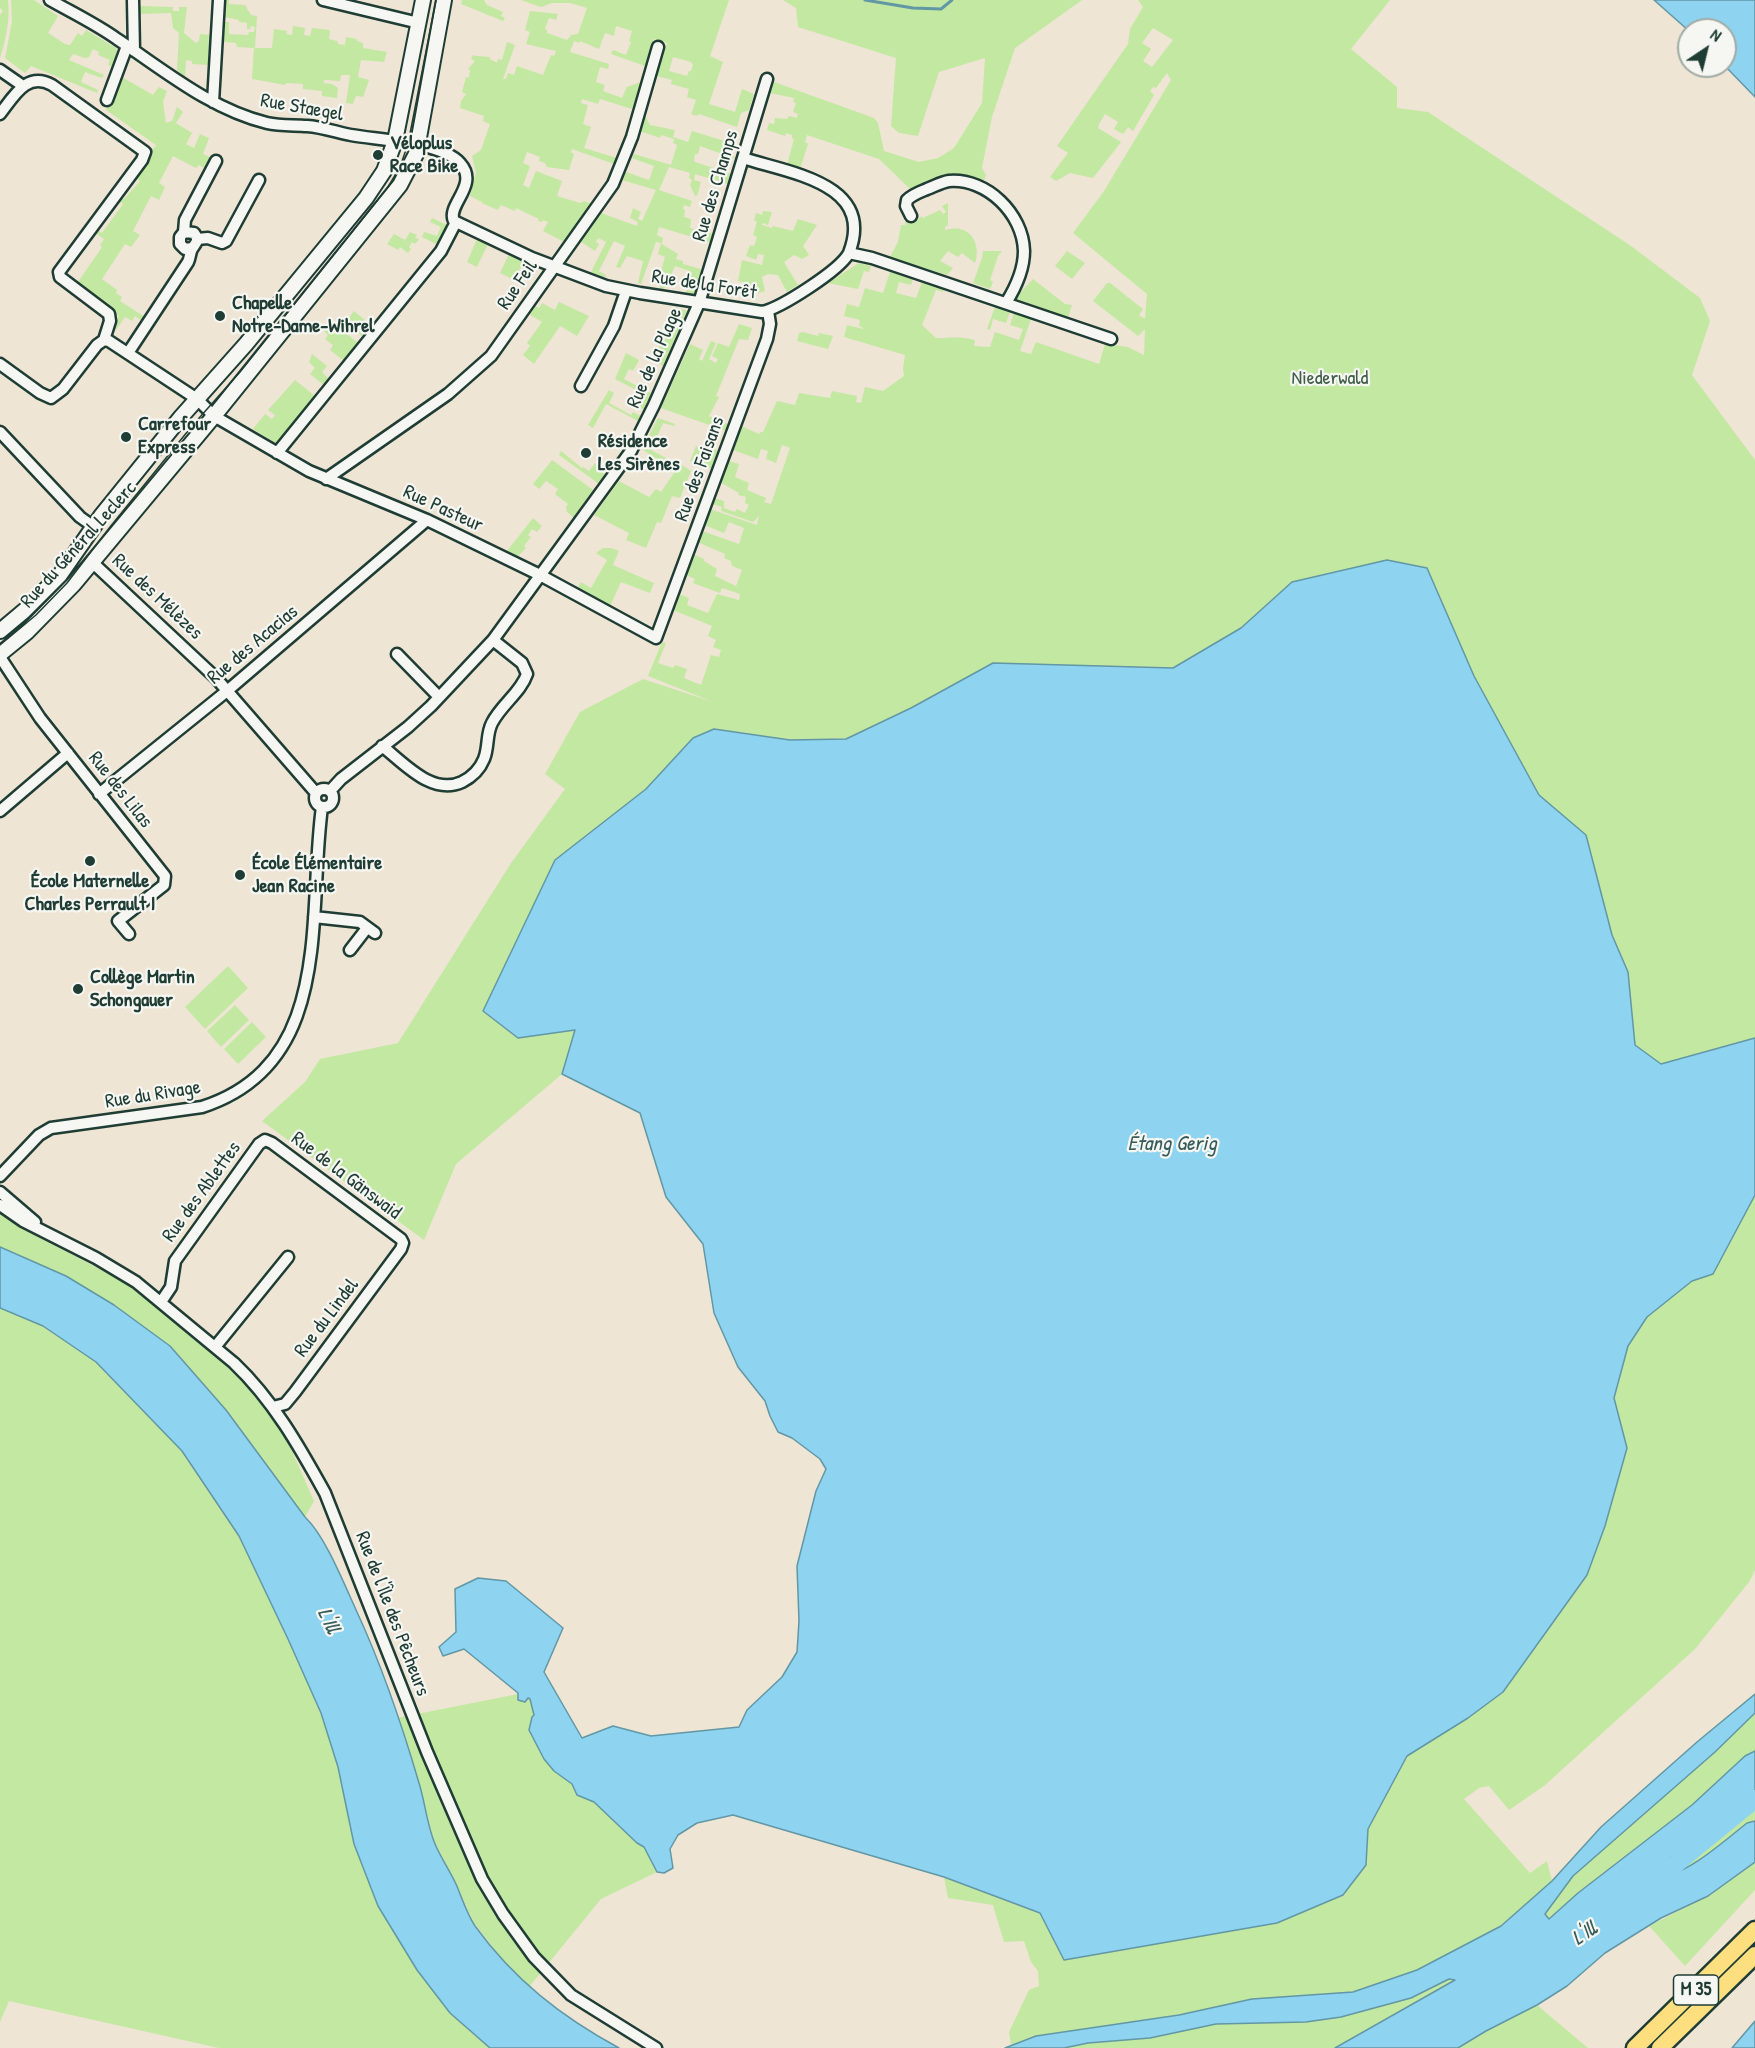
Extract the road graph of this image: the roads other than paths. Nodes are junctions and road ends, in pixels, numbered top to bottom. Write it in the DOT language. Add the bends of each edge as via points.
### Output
graph roads {
  1 [pos="50,0"];
  2 [pos="133,0"];
  3 [pos="219,0"];
  4 [pos="323,0"];
  5 [pos="423,0"];
  6 [pos="444,0"];
  7 [pos="418,23"];
  8 [pos="658,47"];
  9 [pos="130,48"];
  10 [pos="0,70"];
  11 [pos="767,79"];
  12 [pos="22,86"];
  13 [pos="107,100"];
  14 [pos="213,102"];
  15 [pos="0,114"];
  16 [pos="395,141"];
  17 [pos="417,146"];
  18 [pos="743,158"];
  19 [pos="216,161"];
  20 [pos="259,180"];
  21 [pos="911,216"];
  22 [pos="456,222"];
  23 [pos="184,232"];
  24 [pos="195,244"];
  25 [pos="849,253"];
  26 [pos="553,266"];
  27 [pos="626,291"];
  28 [pos="699,303"];
  29 [pos="1006,303"];
  30 [pos="768,311"];
  31 [pos="1111,339"];
  32 [pos="104,340"];
  33 [pos="128,353"];
  34 [pos="0,364"];
  35 [pos="581,386"];
  36 [pos="196,399"];
  37 [pos="214,416"];
  38 [pos="0,432"];
  39 [pos="276,453"];
  40 [pos="326,479"];
  41 [pos="427,520"];
  42 [pos="94,527"];
  43 [pos="92,562"];
  44 [pos="540,575"];
  45 [pos="0,631"];
  46 [pos="656,638"];
  47 [pos="493,640"];
  48 [pos="397,654"];
  49 [pos="0,655"];
  50 [pos="227,691"];
  51 [pos="439,697"];
  52 [pos="382,746"];
  53 [pos="68,753"];
  54 [pos="330,791"];
  55 [pos="316,793"];
  56 [pos="99,794"];
  57 [pos="322,807"];
  58 [pos="0,811"];
  59 [pos="314,917"];
  60 [pos="129,934"];
  61 [pos="350,950"];
  62 [pos="265,1140"];
  63 [pos="0,1176"];
  64 [pos="0,1192"];
  65 [pos="0,1205"];
  66 [pos="47,1232"];
  67 [pos="403,1243"];
  68 [pos="288,1257"];
  69 [pos="161,1302"];
  70 [pos="215,1347"];
  71 [pos="273,1407"];
  72 [pos="1755,1930"];
  73 [pos="1755,1955"];
  74 [pos="656,2048"];
  75 [pos="1635,2048"];
  76 [pos="1660,2048"];
  1 -- 9 [label="street, Rue Staegel"];
  2 -- 9 [label="street"];
  3 -- 14 [label="street"];
  4 -- 7 [label="street"];
  5 -- 7 [label="main road, Rue du Général Leclerc"];
  6 -- 17 [label="main road, Rue du Général Leclerc"];
  7 -- 16 [label="main road, Rue du Général Leclerc"];
  8 -- 26 [label="street, Rue Feil" via="618,173"];
  9 -- 13 [label="street"];
  9 -- 14 [label="street, Rue Staegel"];
  10 -- 12 [label="street"];
  11 -- 18 [label="street, Rue des Champs"];
  12 -- 15 [label="street"];
  12 -- 32 [label="street" via="34,80 49,84 145,152 59,272 60,277 109,314"];
  14 -- 16 [label="street, Rue Staegel" via="266,123"];
  16 -- 17 [label="street, Rue Staegel"];
  16 -- 36 [label="main road, Rue du Général Leclerc" via="384,171 366,198"];
  17 -- 22 [label="street" via="448,154 465,170 466,186 452,218"];
  17 -- 37 [label="main road, Rue du Général Leclerc" via="409,170 396,190"];
  18 -- 25 [label="street" via="819,182 838,193 853,220"];
  18 -- 28 [label="street, Rue des Champs"];
  19 -- 23 [label="street" via="185,220"];
  20 -- 24 [label="street" via="226,241 208,238"];
  21 -- 29 [label="street" via="907,200 946,182 974,186 1003,203 1018,227 1024,253 1021,273"];
  22 -- 26 [label="street, Rue de la Forêt"];
  22 -- 39 [label="street" via="441,251"];
  23 -- 24 [label="street" via="191,231"];
  23 -- 24 [label="street" via="180,244 185,249"];
  24 -- 33 [label="street" via="188,262"];
  25 -- 29 [label="street"];
  25 -- 30 [label="street, Rue de la Forêt" via="830,273"];
  26 -- 27 [label="street, Rue de la Forêt"];
  26 -- 40 [label="street, Rue Feil" via="491,356 448,394"];
  27 -- 28 [label="street, Rue de la Forêt"];
  27 -- 35 [label="street" via="614,326"];
  28 -- 30 [label="street, Rue de la Forêt"];
  28 -- 44 [label="street, Rue de la Plage" via="631,452"];
  29 -- 31 [label="street"];
  30 -- 46 [label="street, Rue des Faisans" via="767,339"];
  32 -- 33 [label="street, Rue Pasteur"];
  32 -- 34 [label="street" via="51,398"];
  33 -- 36 [label="street, Rue Pasteur"];
  36 -- 37 [label="street, Rue Pasteur"];
  36 -- 42 [label="main road, Rue du Général Leclerc"];
  37 -- 39 [label="street, Rue Pasteur"];
  37 -- 43 [label="main road, Rue du Général Leclerc"];
  38 -- 42 [label="street"];
  39 -- 40 [label="street, Rue Pasteur"];
  40 -- 41 [label="street, Rue Pasteur"];
  41 -- 44 [label="street, Rue Pasteur"];
  41 -- 50 [label="street, Rue des Acacias"];
  42 -- 45 [label="main road, Rue du Général Leclerc" via="60,575"];
  43 -- 49 [label="main road, Rue du Général Leclerc" via="55,605"];
  43 -- 50 [label="street, Rue des Mélèzes"];
  44 -- 46 [label="street, Rue Pasteur"];
  44 -- 47 [label="street"];
  47 -- 51 [label="street"];
  47 -- 52 [label="street" via="522,663 527,674 492,723 484,759 471,776 454,785 433,784"];
  48 -- 51 [label="street"];
  49 -- 53 [label="street, Rue des Lilas" via="40,718"];
  50 -- 55 [label="street, Rue des Mélèzes"];
  50 -- 56 [label="street, Rue des Acacias"];
  51 -- 52 [label="street"];
  52 -- 54 [label="street"];
  53 -- 56 [label="street, Rue des Lilas"];
  53 -- 58 [label="street"];
  54 -- 55 [label="street"];
  54 -- 57 [label="street" via="332,802"];
  55 -- 57 [label="street" via="316,801"];
  56 -- 60 [label="street, Rue des Lilas" via="165,876 164,885 118,921"];
  57 -- 59 [label="street, Rue du Rivage"];
  59 -- 61 [label="street" via="360,922 371,930"];
  59 -- 63 [label="street, Rue du Rivage" via="308,982 296,1023 274,1060 249,1083 202,1107 51,1128 39,1135"];
  62 -- 67 [label="street, Rue de la Gänswaid"];
  62 -- 69 [label="street, Rue des Ablettes" via="175,1261 171,1287"];
  64 -- 66 [label="street, Rue de l'Île des Pêcheurs"];
  65 -- 66 [label="street, Rue de l'Île des Pêcheurs"];
  66 -- 69 [label="street, Rue de l'Île des Pêcheurs" via="120,1272"];
  67 -- 71 [label="street, Rue du Lindel" via="285,1404"];
  68 -- 70 [label="street"];
  69 -- 70 [label="street, Rue de l'Île des Pêcheurs"];
  70 -- 71 [label="street, Rue de l'Île des Pêcheurs" via="249,1377"];
  71 -- 74 [label="street, Rue de l'Île des Pêcheurs" via="325,1493 427,1752 482,1879 534,1957 571,1995"];
  72 -- 75 [label="highway, M 35"];
  73 -- 76 [label="highway, M 35"];
}
